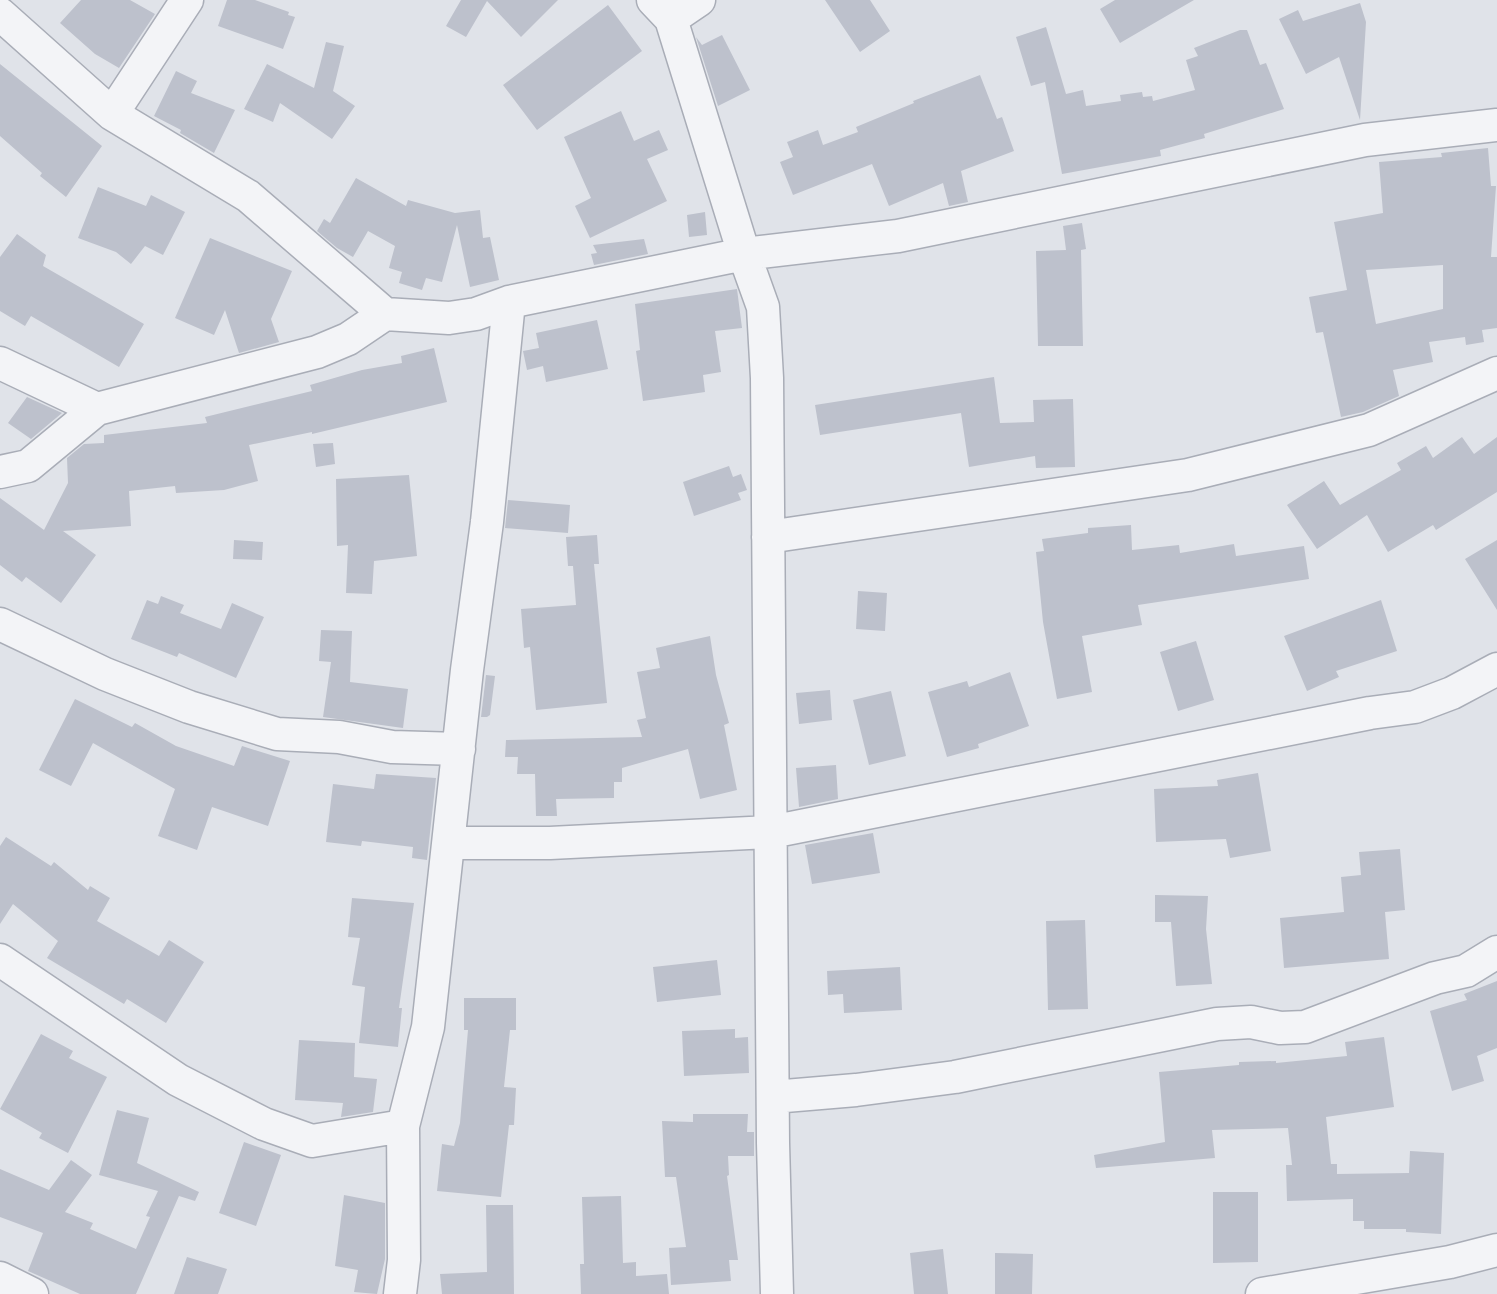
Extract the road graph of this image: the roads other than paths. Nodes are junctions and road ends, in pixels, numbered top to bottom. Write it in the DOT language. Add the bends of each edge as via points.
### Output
graph roads {
  1 [pos="187,0"];
  2 [pos="699,0"];
  3 [pos="662,9"];
  4 [pos="0,14"];
  5 [pos="112,114"];
  6 [pos="1497,125"];
  7 [pos="744,254"];
  8 [pos="509,302"];
  9 [pos="385,314"];
  10 [pos="0,363"];
  11 [pos="1497,373"];
  12 [pos="97,409"];
  13 [pos="0,472"];
  14 [pos="768,537"];
  15 [pos="0,624"];
  16 [pos="1497,669"];
  17 [pos="459,749"];
  18 [pos="771,832"];
  19 [pos="450,843"];
  20 [pos="1497,952"];
  21 [pos="0,960"];
  22 [pos="773,1097"];
  23 [pos="403,1126"];
  24 [pos="1497,1250"];
  25 [pos="0,1278"];
  26 [pos="32,1294"];
  27 [pos="400,1294"];
  28 [pos="777,1294"];
  29 [pos="1262,1294"];
  1 -- 5 [label="street"];
  2 -- 3 [label="street"];
  3 -- 7 [label="street"];
  4 -- 5 [label="street"];
  5 -- 9 [label="street" via="248,196"];
  6 -- 7 [label="street" via="1365,140 898,236"];
  7 -- 8 [label="street"];
  7 -- 14 [label="street" via="763,307"];
  8 -- 9 [label="street" via="449,318"];
  8 -- 17 [label="street"];
  9 -- 12 [label="street" via="317,352"];
  10 -- 12 [label="street"];
  11 -- 14 [label="street" via="1369,430 1188,475"];
  12 -- 13 [label="street" via="28,466"];
  14 -- 18 [label="street"];
  15 -- 17 [label="street" via="105,674 277,734"];
  16 -- 18 [label="street" via="1415,707"];
  17 -- 19 [label="street"];
  18 -- 19 [label="street"];
  18 -- 22 [label="street"];
  19 -- 23 [label="street" via="428,1027"];
  20 -- 22 [label="street" via="1466,971 1305,1027 1217,1024 955,1077"];
  21 -- 23 [label="street" via="178,1080 264,1124 312,1141"];
  22 -- 28 [label="street"];
  23 -- 27 [label="street"];
  24 -- 29 [label="street"];
  25 -- 26 [label="street"];
}
